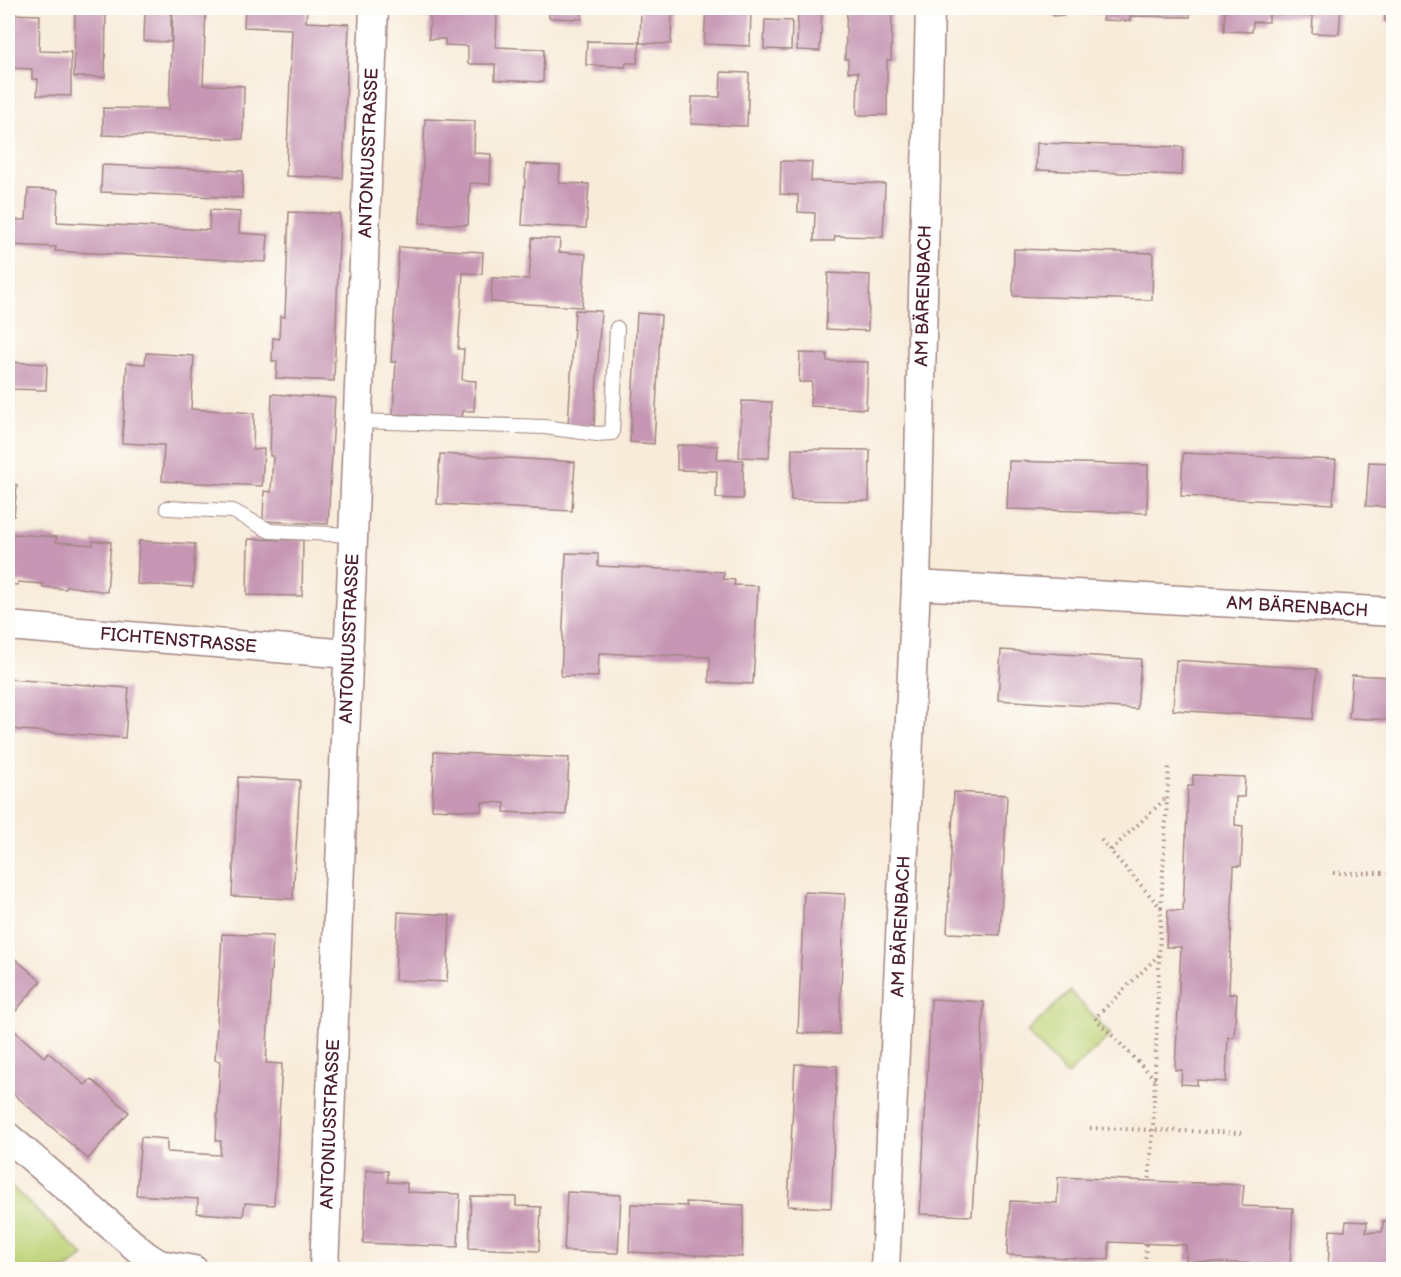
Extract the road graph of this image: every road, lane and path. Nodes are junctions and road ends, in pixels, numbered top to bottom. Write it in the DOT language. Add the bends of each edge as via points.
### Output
graph roads {
  1 [pos="374,8"];
  2 [pos="930,8"];
  3 [pos="617,328"];
  4 [pos="358,421"];
  5 [pos="167,508"];
  6 [pos="353,535"];
  7 [pos="916,585"];
  8 [pos="1394,612"];
  9 [pos="8,626"];
  10 [pos="348,654"];
  11 [pos="1169,766"];
  12 [pos="1166,798"];
  13 [pos="1101,840"];
  14 [pos="1111,850"];
  15 [pos="1333,873"];
  16 [pos="1394,873"];
  17 [pos="1161,908"];
  18 [pos="1160,955"];
  19 [pos="1155,1079"];
  20 [pos="1090,1128"];
  21 [pos="1153,1130"];
  22 [pos="1245,1132"];
  23 [pos="8,1137"];
  24 [pos="1149,1181"];
  25 [pos="1146,1243"];
  26 [pos="136,1262"];
  27 [pos="194,1269"];
  28 [pos="324,1269"];
  29 [pos="885,1269"];
  30 [pos="1145,1269"];
  1 -- 4 [label="street, ANTONIUSSTRASSE"];
  2 -- 7 [label="street, AM BÄRENBACH"];
  3 -- 4 [label="lane" via="612,433"];
  4 -- 6 [label="street, ANTONIUSSTRASSE"];
  5 -- 6 [label="lane" via="232,511 270,531"];
  6 -- 10 [label="street, ANTONIUSSTRASSE"];
  7 -- 8 [label="street, AM BÄRENBACH"];
  7 -- 29 [label="street, AM BÄRENBACH"];
  9 -- 10 [label="street, FICHTENSTRASSE"];
  10 -- 28 [label="street, ANTONIUSSTRASSE"];
  11 -- 12 [label="path"];
  12 -- 14 [label="path"];
  12 -- 17 [label="path"];
  13 -- 14 [label="path"];
  14 -- 17 [label="path"];
  15 -- 16 [label="path"];
  17 -- 18 [label="path"];
  18 -- 19 [label="path"];
  18 -- 19 [label="path" via="1095,1018"];
  19 -- 21 [label="path"];
  20 -- 21 [label="path"];
  21 -- 22 [label="path"];
  21 -- 24 [label="path"];
  23 -- 26 [label="street"];
  25 -- 30 [label="path"];
  26 -- 27 [label="street"];
}
